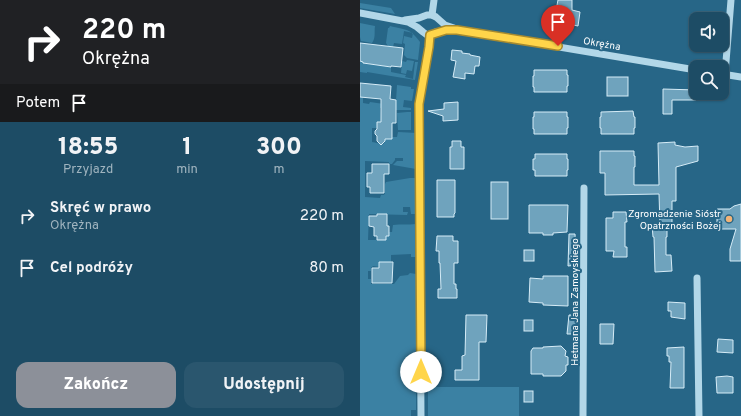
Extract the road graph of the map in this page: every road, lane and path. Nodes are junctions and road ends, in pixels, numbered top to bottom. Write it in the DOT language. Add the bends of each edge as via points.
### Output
graph roads {
  1 [pos="434,0"];
  2 [pos="731,0"];
  3 [pos="360,13"];
  4 [pos="432,15"];
  5 [pos="423,16"];
  6 [pos="403,20"];
  7 [pos="439,20"];
  8 [pos="421,30"];
  9 [pos="457,30"];
  10 [pos="433,34"];
  11 [pos="725,60"];
  12 [pos="689,69"];
  13 [pos="729,75"];
  14 [pos="741,77"];
  15 [pos="584,188"];
  16 [pos="697,278"];
  17 [pos="421,416"];
  18 [pos="583,416"];
  19 [pos="699,416"];
  1 -- 4 [label="street"];
  2 -- 11 [label="street"];
  3 -- 6 [label="street"];
  4 -- 5 [label="street"];
  4 -- 7 [label="street, Okrężna"];
  5 -- 6 [label="street"];
  5 -- 8 [label="street" via="420,22"];
  6 -- 8 [label="street"];
  7 -- 9 [label="street, Okrężna"];
  7 -- 10 [label="street" via="440,26"];
  8 -- 10 [label="street" via="425,34"];
  9 -- 10 [label="street, Okrężna"];
  9 -- 12 [label="street, Okrężna"];
  10 -- 17 [label="street" via="419,104"];
  13 -- 14 [label="street"];
  15 -- 18 [label="street, Hetmana Jana Zamoyskiego"];
  16 -- 19 [label="street"];
}
